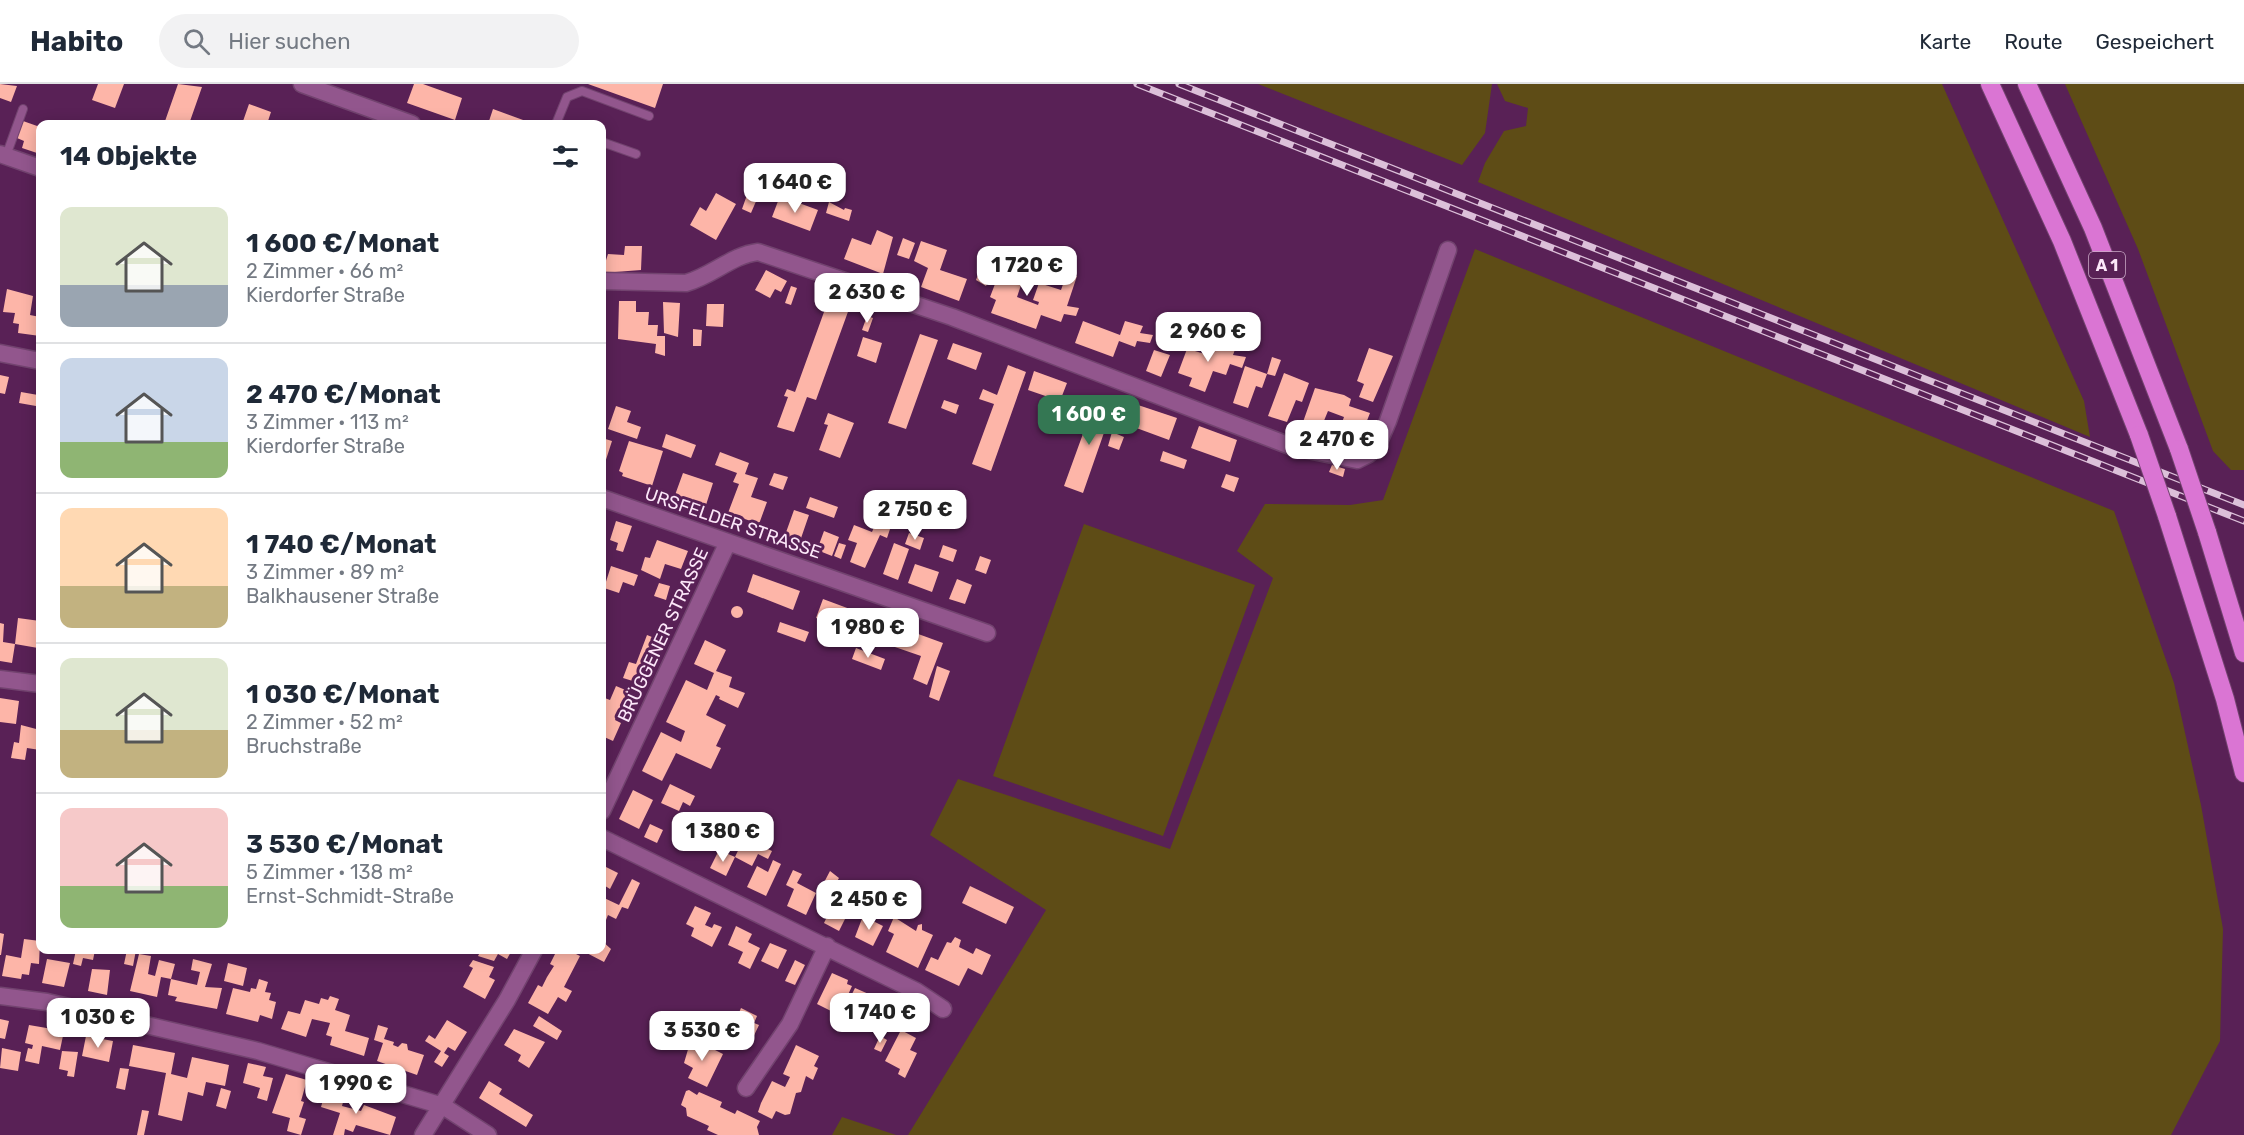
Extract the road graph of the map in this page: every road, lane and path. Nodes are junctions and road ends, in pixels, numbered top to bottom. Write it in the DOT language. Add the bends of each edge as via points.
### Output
graph roads {
  1 [pos="302,84"];
  2 [pos="1990,84"];
  3 [pos="2026,84"];
  4 [pos="23,109"];
  5 [pos="649,116"];
  6 [pos="401,120"];
  7 [pos="558,120"];
  8 [pos="606,143"];
  9 [pos="636,154"];
  10 [pos="3,155"];
  11 [pos="36,167"];
  12 [pos="1448,250"];
  13 [pos="606,281"];
  14 [pos="0,353"];
  15 [pos="36,360"];
  16 [pos="606,499"];
  17 [pos="728,542"];
  18 [pos="987,633"];
  19 [pos="2244,653"];
  20 [pos="0,679"];
  21 [pos="36,684"];
  22 [pos="2244,773"];
  23 [pos="606,802"];
  24 [pos="606,840"];
  25 [pos="827,946"];
  26 [pos="532,954"];
  27 [pos="0,996"];
  28 [pos="943,1009"];
  29 [pos="746,1088"];
  30 [pos="443,1106"];
  31 [pos="423,1135"];
  32 [pos="488,1135"];
  1 -- 6 [label="street"];
  2 -- 22 [label="highway, A 1, bridge" via="2062,241 2139,435 2225,699"];
  3 -- 19 [label="highway, A 1, bridge" via="2093,228 2179,449"];
  4 -- 10 [label="lane"];
  5 -- 7 [label="lane" via="582,92 567,97"];
  8 -- 9 [label="lane"];
  10 -- 11 [label="street"];
  12 -- 13 [label="street" via="1379,442 1357,460 1293,447 952,317 759,252 744,254 686,283"];
  14 -- 15 [label="street"];
  16 -- 17 [label="street, URSFELDER STRASSE"];
  17 -- 18 [label="street, URSFELDER STRASSE"];
  17 -- 23 [label="street, BRÜGGENER STRASSE"];
  20 -- 21 [label="street"];
  24 -- 25 [label="street"];
  25 -- 28 [label="street"];
  25 -- 29 [label="street" via="790,1024"];
  26 -- 30 [label="street"];
  27 -- 30 [label="street" via="46,1002 258,1051"];
  30 -- 31 [label="street"];
  30 -- 32 [label="street"];
}
